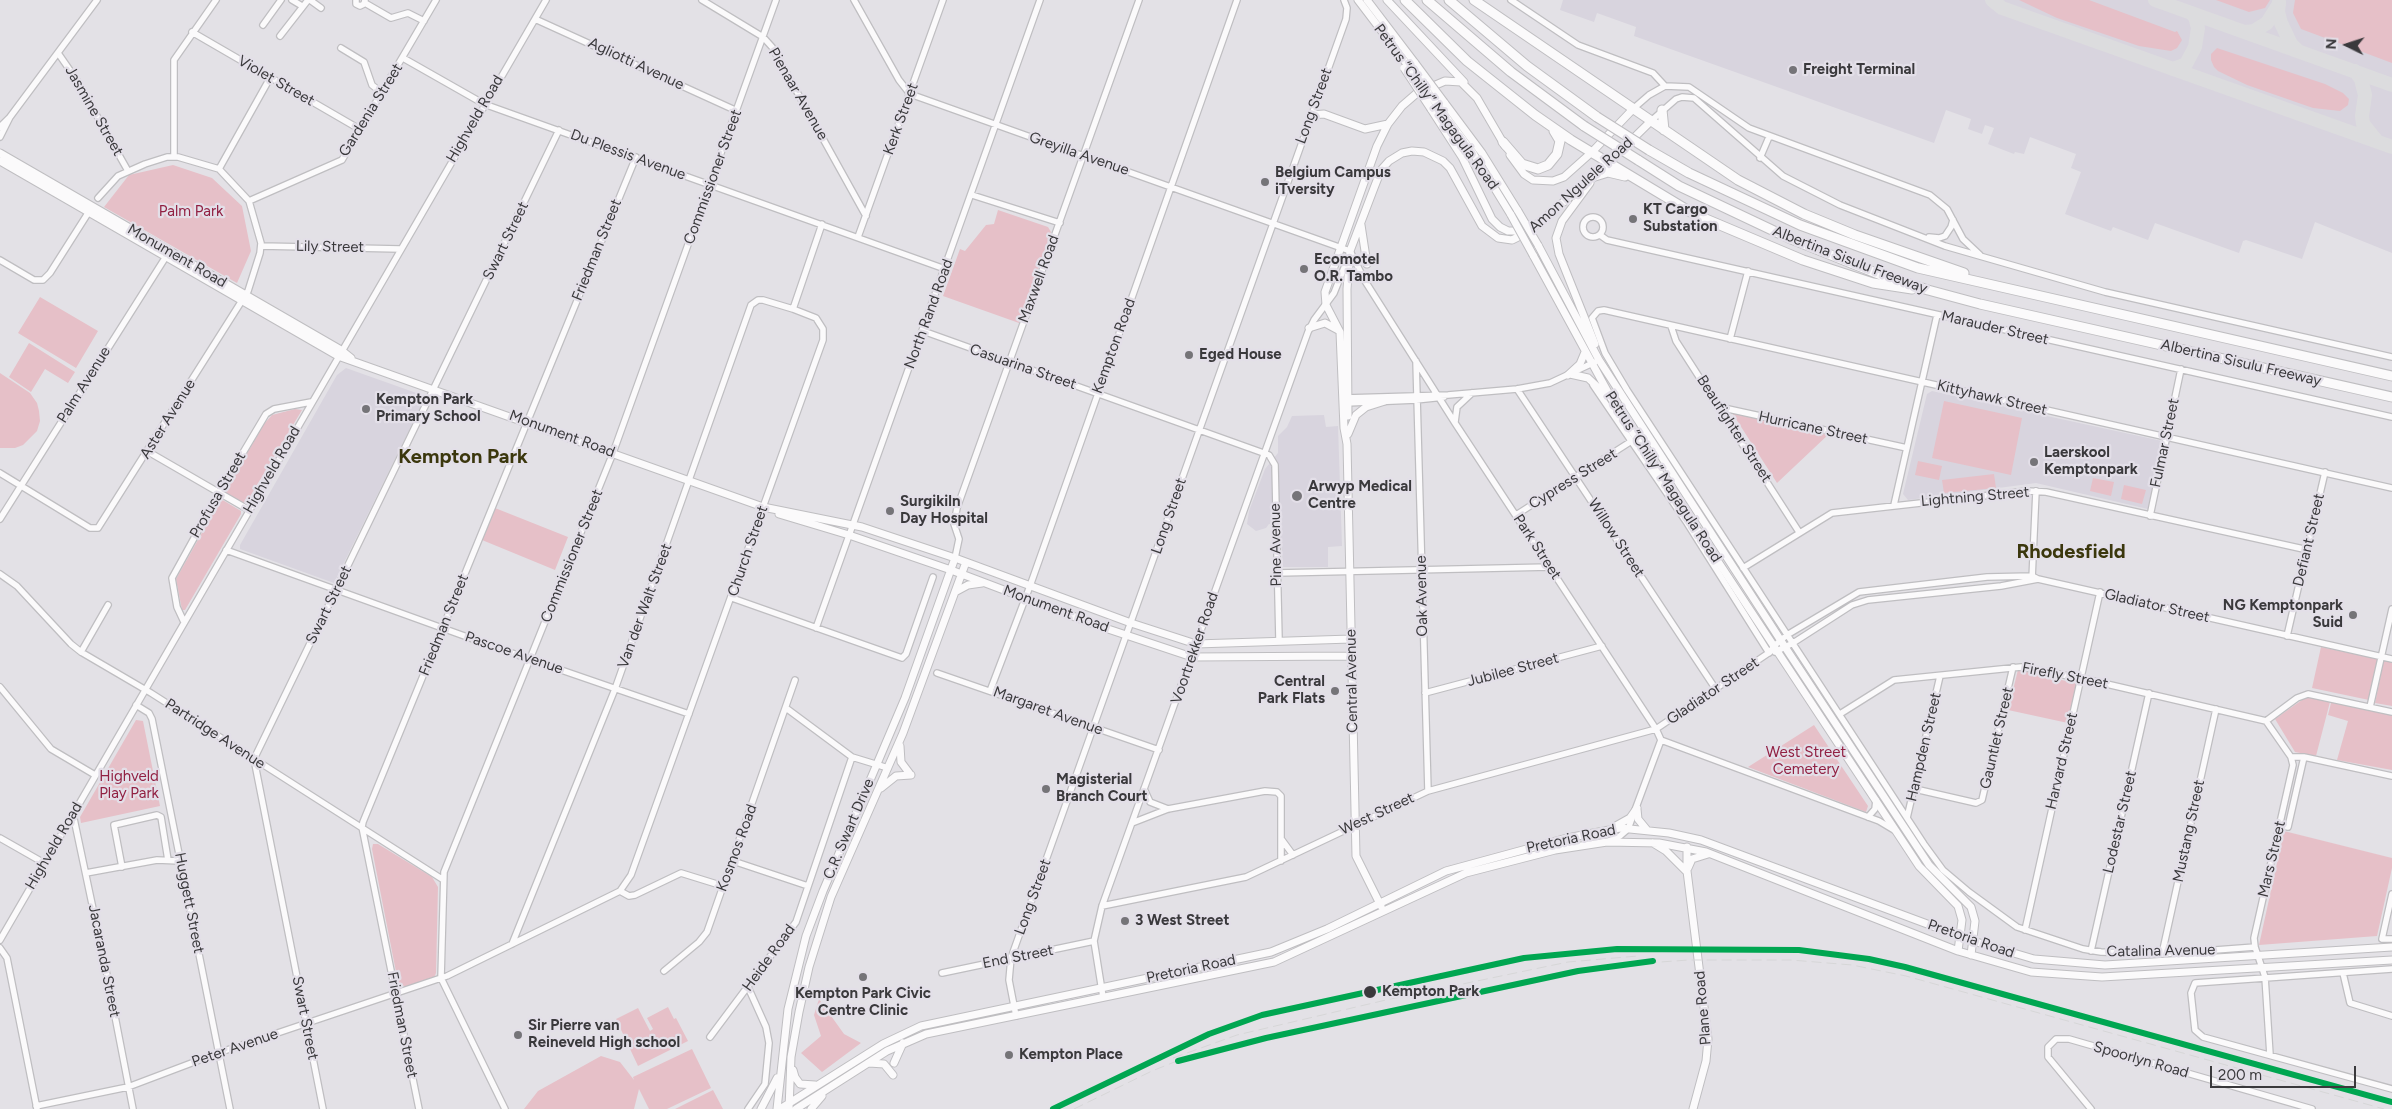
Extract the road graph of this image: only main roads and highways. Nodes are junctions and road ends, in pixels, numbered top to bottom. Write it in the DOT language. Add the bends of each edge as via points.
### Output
graph roads {
  1 [pos="1358,0"];
  2 [pos="1367,0"];
  3 [pos="1387,0"];
  4 [pos="1405,0"];
  5 [pos="1427,0"];
  6 [pos="1449,0"];
  7 [pos="1474,0"];
  8 [pos="1409,66"];
  9 [pos="1468,87"];
  10 [pos="1438,105"];
  11 [pos="1634,108"];
  12 [pos="1662,110"];
  13 [pos="1311,114"];
  14 [pos="1535,115"];
  15 [pos="1652,120"];
  16 [pos="1388,124"];
  17 [pos="1664,130"];
  18 [pos="1502,142"];
  19 [pos="1592,152"];
  20 [pos="0,153"];
  21 [pos="0,161"];
  22 [pos="1608,163"];
  23 [pos="1595,176"];
  24 [pos="1635,179"];
  25 [pos="90,209"];
  26 [pos="1515,213"];
  27 [pos="1547,216"];
  28 [pos="1361,223"];
  29 [pos="1368,264"];
  30 [pos="2010,288"];
  31 [pos="1928,290"];
  32 [pos="1309,328"];
  33 [pos="1340,332"];
  34 [pos="1585,352"];
  35 [pos="1599,360"];
  36 [pos="2392,376"];
  37 [pos="2392,397"];
  38 [pos="1345,400"];
  39 [pos="1385,401"];
  40 [pos="1616,407"];
  41 [pos="1348,434"];
  42 [pos="1346,444"];
  43 [pos="767,508"];
  44 [pos="955,558"];
  45 [pos="966,562"];
  46 [pos="951,570"];
  47 [pos="961,574"];
  48 [pos="985,583"];
  49 [pos="954,592"];
  50 [pos="1352,639"];
  51 [pos="1352,656"];
  52 [pos="903,733"];
  53 [pos="878,790"];
  54 [pos="1609,830"];
  55 [pos="1647,830"];
  56 [pos="1670,833"];
  57 [pos="1701,840"];
  58 [pos="1652,842"];
  59 [pos="1688,847"];
  60 [pos="1711,854"];
  61 [pos="1687,872"];
  62 [pos="1861,900"];
  63 [pos="1379,904"];
  64 [pos="1855,908"];
  65 [pos="1383,911"];
  66 [pos="1962,920"];
  67 [pos="1948,932"];
  68 [pos="1960,936"];
  69 [pos="1973,942"];
  70 [pos="2392,947"];
  71 [pos="1958,951"];
  72 [pos="1970,955"];
  73 [pos="2392,960"];
  74 [pos="903,1043"];
  75 [pos="791,1057"];
  76 [pos="894,1063"];
  77 [pos="868,1064"];
  78 [pos="780,1072"];
  79 [pos="893,1075"];
  80 [pos="818,1085"];
  81 [pos="829,1088"];
  82 [pos="789,1106"];
  83 [pos="761,1109"];
  84 [pos="779,1109"];
  85 [pos="796,1109"];
  86 [pos="811,1109"];
  87 [pos="1693,1109"];
  1 -- 8 [label="main road, Petrus “Chilly” Magagula Road"];
  2 -- 8 [label="main road, Petrus “Chilly” Magagula Road"];
  3 -- 9 [label="main road, Amon Ngulele Road"];
  4 -- 14 [label="highway" via="1467,61"];
  5 -- 31 [label="highway, Albertina Sisulu Freeway, bridge" via="1511,72 1584,126 1679,186 1791,239"];
  6 -- 30 [label="highway, Albertina Sisulu Freeway, bridge" via="1527,66 1597,117 1649,150 1732,194 1800,226 1918,268"];
  7 -- 11 [label="highway"];
  8 -- 10 [label="main road, Petrus “Chilly” Magagula Road, bridge"];
  8 -- 10 [label="main road, bridge"];
  9 -- 16 [label="main road" via="1454,81 1433,85 1402,106"];
  9 -- 18 [label="main road, Amon Ngulele Road"];
  10 -- 26 [label="main road, Petrus “Chilly” Magagula Road" via="1482,153"];
  10 -- 27 [label="main road" via="1492,219 1508,231 1516,231"];
  11 -- 15 [label="highway"];
  11 -- 19 [label="main road, Amon Ngulele Road"];
  12 -- 17 [label="highway"];
  13 -- 16 [label="main road" via="1324,114 1366,129"];
  14 -- 18 [label="highway" via="1558,138 1559,150 1552,162 1538,169 1526,166"];
  14 -- 19 [label="highway"];
  15 -- 17 [label="highway"];
  15 -- 22 [label="main road, Amon Ngulele Road"];
  16 -- 33 [label="main road" via="1327,285 1326,305"];
  17 -- 30 [label="highway" via="1738,180 1804,214 1855,235"];
  18 -- 19 [label="main road, Amon Ngulele Road" via="1524,174 1543,182 1564,177"];
  19 -- 22 [label="highway"];
  20 -- 25 [label="main road, Monument Road"];
  21 -- 25 [label="main road, Monument Road"];
  22 -- 23 [label="main road, Amon Ngulele Road"];
  22 -- 24 [label="highway"];
  23 -- 24 [label="highway" via="1608,172"];
  23 -- 27 [label="main road, Amon Ngulele Road"];
  23 -- 35 [label="main road" via="1562,221 1556,238"];
  24 -- 31 [label="highway" via="1694,214 1803,260 1873,283"];
  25 -- 43 [label="main road, Monument Road" via="354,360"];
  26 -- 34 [label="main road, Petrus “Chilly” Magagula Road, bridge" via="1533,255"];
  26 -- 35 [label="main road, Petrus “Chilly” Magagula Road, bridge" via="1538,245"];
  27 -- 28 [label="main road, Amon Ngulele Road" via="1518,239 1498,238 1482,226 1450,168 1424,152 1402,154 1381,170"];
  28 -- 29 [label="main road"];
  28 -- 38 [label="main road, Central Avenue" via="1350,251"];
  30 -- 36 [label="highway, Albertina Sisulu Freeway"];
  31 -- 37 [label="highway, Albertina Sisulu Freeway"];
  32 -- 33 [label="main road" via="1326,323"];
  33 -- 38 [label="main road"];
  34 -- 40 [label="main road, Petrus “Chilly” Magagula Road"];
  34 -- 40 [label="main road" via="1580,364 1569,374 1594,381"];
  35 -- 69 [label="main road, Petrus “Chilly” Magagula Road" via="1925,859 1970,908 1975,921"];
  38 -- 41 [label="main road, Central Avenue"];
  38 -- 42 [label="main road, Central Avenue"];
  39 -- 41 [label="main road" via="1356,415"];
  40 -- 66 [label="main road, Petrus “Chilly” Magagula Road" via="1773,651 1929,879 1958,906"];
  41 -- 42 [label="main road, Central Avenue"];
  42 -- 50 [label="main road, Central Avenue"];
  43 -- 44 [label="main road, Monument Road" via="853,525"];
  43 -- 46 [label="main road, Monument Road"];
  44 -- 45 [label="main road, Monument Road"];
  44 -- 46 [label="main road, C.R. Swart Drive"];
  45 -- 47 [label="main road, C.R. Swart Drive"];
  45 -- 50 [label="main road, Monument Road" via="1131,624 1196,644"];
  46 -- 47 [label="main road, Monument Road"];
  46 -- 78 [label="main road, C.R. Swart Drive" via="905,698 806,936 788,1010"];
  47 -- 48 [label="main road, Monument Road"];
  47 -- 49 [label="main road, C.R. Swart Drive"];
  48 -- 49 [label="main road" via="968,585"];
  48 -- 51 [label="main road, Monument Road" via="1192,657"];
  49 -- 52 [label="main road, C.R. Swart Drive"];
  50 -- 51 [label="main road, Central Avenue"];
  51 -- 63 [label="main road, Central Avenue" via="1356,857"];
  52 -- 53 [label="main road, C.R. Swart Drive"];
  52 -- 53 [label="main road" via="899,756 911,774 892,778"];
  53 -- 75 [label="main road, C.R. Swart Drive" via="824,920 804,990"];
  54 -- 55 [label="main road, Pretoria Road"];
  54 -- 55 [label="main road" via="1627,821 1637,808 1638,819"];
  54 -- 63 [label="main road, Pretoria Road" via="1463,865"];
  55 -- 56 [label="main road, Pretoria Road"];
  56 -- 57 [label="main road, Pretoria Road"];
  56 -- 59 [label="main road"];
  57 -- 59 [label="main road" via="1692,842"];
  57 -- 62 [label="main road, Pretoria Road"];
  58 -- 59 [label="main road, Pretoria Road"];
  58 -- 61 [label="main road"];
  58 -- 65 [label="main road, Pretoria Road" via="1607,842 1555,850 1466,873"];
  59 -- 60 [label="main road, Pretoria Road"];
  59 -- 61 [label="main road, Plane Road"];
  60 -- 61 [label="main road" via="1692,859"];
  60 -- 64 [label="main road, Pretoria Road"];
  61 -- 87 [label="main road, Plane Road" via="1708,1039 1706,1061"];
  62 -- 64 [label="main road"];
  62 -- 67 [label="main road, Pretoria Road"];
  63 -- 65 [label="main road, Central Avenue"];
  63 -- 80 [label="main road, Pretoria Road" via="1283,949 916,1028 883,1044"];
  64 -- 71 [label="main road, Pretoria Road"];
  65 -- 74 [label="main road, Pretoria Road" via="1279,961 926,1034"];
  66 -- 67 [label="main road" via="1958,927"];
  66 -- 68 [label="main road"];
  67 -- 68 [label="main road, Pretoria Road"];
  68 -- 69 [label="main road, Pretoria Road"];
  68 -- 71 [label="main road"];
  69 -- 70 [label="main road, Pretoria Road" via="2034,959 2105,965 2256,951"];
  69 -- 72 [label="main road"];
  71 -- 72 [label="main road, Pretoria Road"];
  72 -- 73 [label="main road, Pretoria Road" via="2031,972 2074,977"];
  74 -- 76 [label="main road"];
  74 -- 77 [label="main road, Pretoria Road"];
  75 -- 80 [label="main road" via="797,1081 805,1086"];
  75 -- 82 [label="main road, C.R. Swart Drive"];
  77 -- 79 [label="main road" via="884,1064"];
  77 -- 81 [label="main road, Pretoria Road"];
  78 -- 83 [label="main road"];
  78 -- 84 [label="main road, C.R. Swart Drive"];
  80 -- 82 [label="main road, Pretoria Road"];
  81 -- 85 [label="main road, Pretoria Road"];
  81 -- 86 [label="main road"];
  82 -- 84 [label="main road, Pretoria Road"];
}
